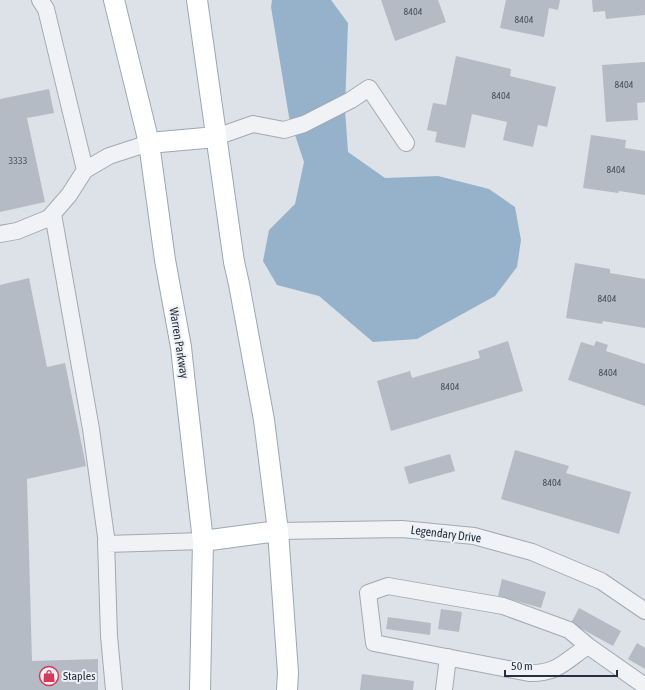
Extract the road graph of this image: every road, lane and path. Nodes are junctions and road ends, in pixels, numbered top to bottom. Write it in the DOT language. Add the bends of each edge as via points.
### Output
graph roads {
  1 [pos="40,0"];
  2 [pos="114,0"];
  3 [pos="197,0"];
  4 [pos="216,137"];
  5 [pos="406,143"];
  6 [pos="149,144"];
  7 [pos="86,170"];
  8 [pos="53,214"];
  9 [pos="0,234"];
  10 [pos="278,531"];
  11 [pos="106,541"];
  12 [pos="204,541"];
  13 [pos="645,611"];
  14 [pos="588,646"];
  15 [pos="448,657"];
  16 [pos="645,686"];
  17 [pos="114,690"];
  18 [pos="200,690"];
  19 [pos="287,690"];
  20 [pos="444,690"];
  1 -- 7 [label="street" via="46,10"];
  2 -- 6 [label="main road, Warren Parkway"];
  3 -- 4 [label="main road"];
  4 -- 5 [label="street" via="252,124 284,130 304,124 369,88"];
  4 -- 6 [label="main road"];
  4 -- 10 [label="main road" via="234,262 265,425"];
  6 -- 7 [label="street" via="109,156"];
  6 -- 12 [label="main road, Warren Parkway" via="165,260 181,347"];
  7 -- 8 [label="street"];
  8 -- 9 [label="street" via="17,231"];
  8 -- 11 [label="street" via="91,429"];
  10 -- 12 [label="main road"];
  10 -- 13 [label="street, Legendary Drive" via="402,529 474,536 532,552 601,581"];
  10 -- 19 [label="main road"];
  11 -- 12 [label="street" via="107,544"];
  11 -- 17 [label="street" via="109,636"];
  12 -- 18 [label="main road, Warren Parkway"];
  14 -- 15 [label="street" via="551,671 537,673"];
  14 -- 15 [label="street" via="569,630 503,606 388,586 368,593 374,643"];
  14 -- 16 [label="street"];
  15 -- 20 [label="street"];
}
